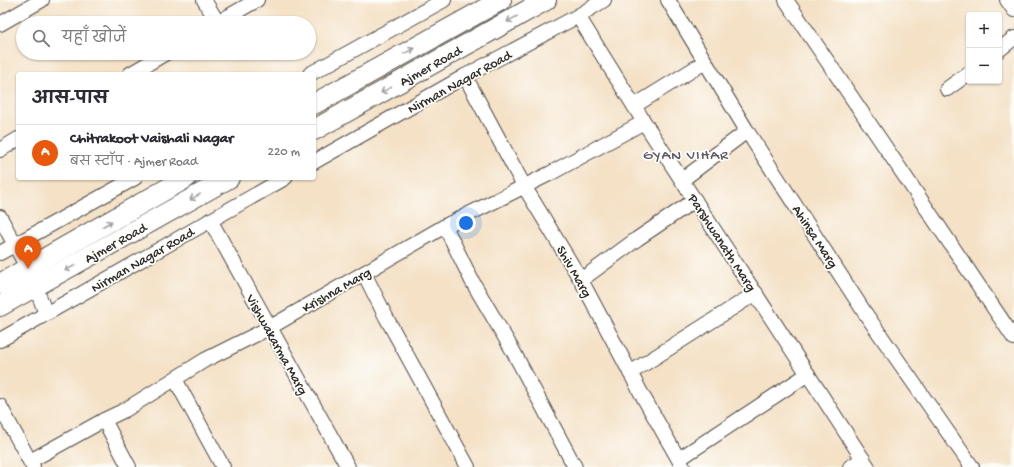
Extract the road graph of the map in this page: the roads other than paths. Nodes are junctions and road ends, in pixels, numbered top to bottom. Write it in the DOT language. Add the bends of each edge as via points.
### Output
graph roads {
  1 [pos="42,0"];
  2 [pos="204,0"];
  3 [pos="257,0"];
  4 [pos="444,0"];
  5 [pos="501,0"];
  6 [pos="546,0"];
  7 [pos="604,0"];
  8 [pos="668,0"];
  9 [pos="786,0"];
  10 [pos="1007,0"];
  11 [pos="421,5"];
  12 [pos="1014,10"];
  13 [pos="213,16"];
  14 [pos="229,16"];
  15 [pos="578,16"];
  16 [pos="0,24"];
  17 [pos="1014,38"];
  18 [pos="1002,48"];
  19 [pos="154,60"];
  20 [pos="705,62"];
  21 [pos="133,72"];
  22 [pos="313,72"];
  23 [pos="966,75"];
  24 [pos="465,76"];
  25 [pos="947,89"];
  26 [pos="316,103"];
  27 [pos="634,106"];
  28 [pos="644,122"];
  29 [pos="316,129"];
  30 [pos="746,131"];
  31 [pos="16,140"];
  32 [pos="0,150"];
  33 [pos="316,161"];
  34 [pos="131,180"];
  35 [pos="183,180"];
  36 [pos="225,180"];
  37 [pos="281,180"];
  38 [pos="682,180"];
  39 [pos="524,186"];
  40 [pos="695,200"];
  41 [pos="0,217"];
  42 [pos="210,220"];
  43 [pos="445,226"];
  44 [pos="15,245"];
  45 [pos="0,253"];
  46 [pos="364,273"];
  47 [pos="32,278"];
  48 [pos="581,280"];
  49 [pos="0,284"];
  50 [pos="756,293"];
  51 [pos="0,306"];
  52 [pos="46,314"];
  53 [pos="269,328"];
  54 [pos="1014,338"];
  55 [pos="0,340"];
  56 [pos="630,373"];
  57 [pos="808,374"];
  58 [pos="175,379"];
  59 [pos="0,406"];
  60 [pos="104,420"];
  61 [pos="681,463"];
  62 [pos="866,463"];
  63 [pos="32,464"];
  64 [pos="129,467"];
  65 [pos="223,467"];
  66 [pos="348,467"];
  67 [pos="468,467"];
  68 [pos="575,467"];
  69 [pos="850,467"];
  70 [pos="972,467"];
  1 -- 16 [label="street"];
  2 -- 13 [label="street"];
  3 -- 14 [label="street"];
  4 -- 11 [label="street"];
  26 -- 5 [label="highway, Ajmer Road, one-way"];
  6 -- 29 [label="highway, Ajmer Road, one-way"];
  7 -- 15 [label="street, Nirman Nagar Road"];
  8 -- 20 [label="street, Ahinsa Marg"];
  9 -- 54 [label="street"];
  10 -- 12 [label="street"];
  11 -- 22 [label="street"];
  15 -- 24 [label="street, Nirman Nagar Road"];
  15 -- 27 [label="street, Parshwanath Marg"];
  17 -- 18 [label="street"];
  19 -- 21 [label="street"];
  20 -- 27 [label="street"];
  20 -- 30 [label="street, Ahinsa Marg"];
  23 -- 25 [label="street"];
  24 -- 33 [label="street, Nirman Nagar Road"];
  24 -- 39 [label="street, Shiv Marg"];
  27 -- 28 [label="street, Parshwanath Marg"];
  28 -- 38 [label="street, Parshwanath Marg"];
  28 -- 39 [label="street, Krishna Marg"];
  30 -- 38 [label="street"];
  30 -- 70 [label="street, Ahinsa Marg" via="865,313"];
  31 -- 32 [label="street"];
  34 -- 44 [label="street"];
  47 -- 35 [label="highway, Ajmer Road, one-way"];
  36 -- 47 [label="highway, Ajmer Road, one-way"];
  37 -- 42 [label="street, Nirman Nagar Road"];
  38 -- 40 [label="street, Parshwanath Marg"];
  39 -- 43 [label="street, Krishna Marg"];
  39 -- 48 [label="street, Shiv Marg"];
  40 -- 48 [label="street" via="637,238"];
  40 -- 50 [label="street, Parshwanath Marg"];
  41 -- 44 [label="street"];
  42 -- 52 [label="street, Nirman Nagar Road"];
  42 -- 53 [label="street, Vishwakarma Marg"];
  43 -- 46 [label="street, Krishna Marg"];
  43 -- 68 [label="street" via="472,281"];
  44 -- 45 [label="street"];
  44 -- 47 [label="street"];
  46 -- 53 [label="street, Krishna Marg"];
  46 -- 67 [label="street"];
  47 -- 49 [label="highway, Ajmer Road"];
  47 -- 51 [label="highway, Ajmer Road"];
  47 -- 52 [label="street"];
  48 -- 56 [label="street, Shiv Marg"];
  50 -- 56 [label="street"];
  50 -- 57 [label="street, Parshwanath Marg"];
  52 -- 55 [label="street, Nirman Nagar Road"];
  53 -- 58 [label="street, Krishna Marg" via="205,360"];
  53 -- 66 [label="street, Vishwakarma Marg"];
  56 -- 61 [label="street, Shiv Marg"];
  57 -- 61 [label="street"];
  57 -- 62 [label="street, Parshwanath Marg"];
  58 -- 60 [label="street, Krishna Marg"];
  58 -- 65 [label="street"];
  59 -- 63 [label="street"];
  60 -- 63 [label="street, Krishna Marg"];
  60 -- 64 [label="street"];
  62 -- 69 [label="street"];
}
